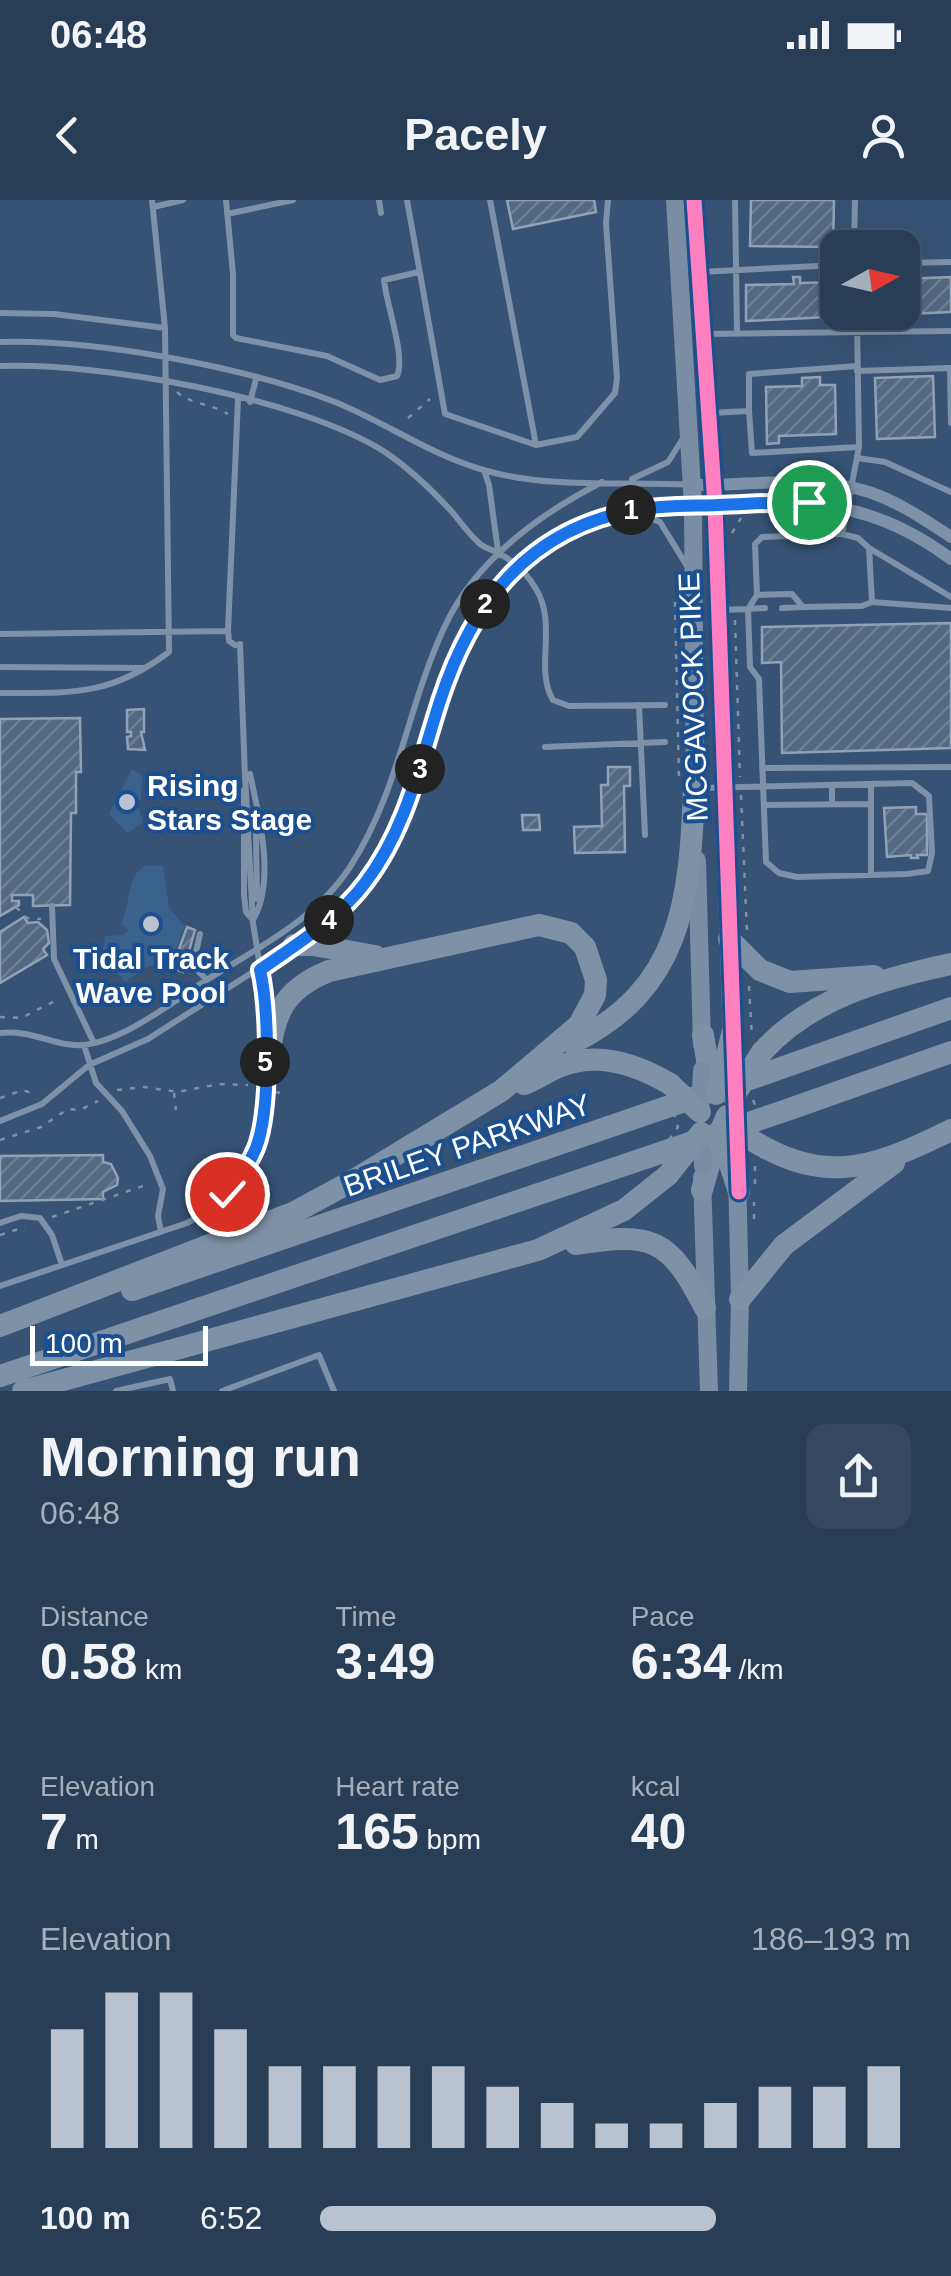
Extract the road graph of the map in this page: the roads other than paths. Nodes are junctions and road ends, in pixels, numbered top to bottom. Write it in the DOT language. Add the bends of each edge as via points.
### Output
graph roads {
  1 [pos="183,200"];
  2 [pos="226,200"];
  3 [pos="292,200"];
  4 [pos="379,200"];
  5 [pos="407,200"];
  6 [pos="490,200"];
  7 [pos="608,200"];
  8 [pos="675,200"];
  9 [pos="694,200"];
  10 [pos="735,200"];
  11 [pos="855,200"];
  12 [pos="152,204"];
  13 [pos="381,213"];
  14 [pos="228,214"];
  15 [pos="854,230"];
  16 [pos="951,262"];
  17 [pos="920,263"];
  18 [pos="820,266"];
  19 [pos="736,269"];
  20 [pos="418,272"];
  21 [pos="699,272"];
  22 [pos="0,313"];
  23 [pos="165,328"];
  24 [pos="951,331"];
  25 [pos="858,332"];
  26 [pos="703,334"];
  27 [pos="737,334"];
  28 [pos="0,342"];
  29 [pos="166,359"];
  30 [pos="0,366"];
  31 [pos="857,368"];
  32 [pos="256,379"];
  33 [pos="166,382"];
  34 [pos="238,399"];
  35 [pos="250,402"];
  36 [pos="749,411"];
  37 [pos="709,414"];
  38 [pos="688,424"];
  39 [pos="951,424"];
  40 [pos="536,444"];
  41 [pos="859,447"];
  42 [pos="857,458"];
  43 [pos="484,470"];
  44 [pos="623,481"];
  45 [pos="602,482"];
  46 [pos="691,485"];
  47 [pos="714,485"];
  48 [pos="851,488"];
  49 [pos="951,492"];
  50 [pos="715,505"];
  51 [pos="692,506"];
  52 [pos="846,508"];
  53 [pos="630,510"];
  54 [pos="842,534"];
  55 [pos="951,537"];
  56 [pos="869,548"];
  57 [pos="498,552"];
  58 [pos="951,560"];
  59 [pos="520,567"];
  60 [pos="691,576"];
  61 [pos="757,595"];
  62 [pos="951,596"];
  63 [pos="872,602"];
  64 [pos="764,608"];
  65 [pos="782,608"];
  66 [pos="803,608"];
  67 [pos="951,608"];
  68 [pos="748,609"];
  69 [pos="726,610"];
  70 [pos="170,632"];
  71 [pos="228,632"];
  72 [pos="0,634"];
  73 [pos="0,667"];
  74 [pos="146,668"];
  75 [pos="0,694"];
  76 [pos="640,706"];
  77 [pos="665,706"];
  78 [pos="642,742"];
  79 [pos="665,742"];
  80 [pos="545,747"];
  81 [pos="951,767"];
  82 [pos="762,768"];
  83 [pos="247,774"];
  84 [pos="872,784"];
  85 [pos="832,785"];
  86 [pos="732,787"];
  87 [pos="763,787"];
  88 [pos="694,788"];
  89 [pos="832,804"];
  90 [pos="871,804"];
  91 [pos="764,805"];
  92 [pos="644,835"];
  93 [pos="871,876"];
  94 [pos="52,906"];
  95 [pos="255,917"];
  96 [pos="200,934"];
  97 [pos="738,938"];
  98 [pos="294,946"];
  99 [pos="256,949"];
  100 [pos="390,958"];
  101 [pos="951,964"];
  102 [pos="260,970"];
  103 [pos="902,974"];
  104 [pos="207,980"];
  105 [pos="951,1008"];
  106 [pos="0,1032"];
  107 [pos="703,1035"];
  108 [pos="93,1042"];
  109 [pos="80,1045"];
  110 [pos="550,1052"];
  111 [pos="951,1052"];
  112 [pos="720,1057"];
  113 [pos="88,1065"];
  114 [pos="265,1084"];
  115 [pos="501,1092"];
  116 [pos="0,1121"];
  117 [pos="951,1130"];
  118 [pos="714,1135"];
  119 [pos="913,1149"];
  120 [pos="702,1190"];
  121 [pos="739,1192"];
  122 [pos="0,1223"];
  123 [pos="160,1232"];
  124 [pos="538,1250"];
  125 [pos="62,1266"];
  126 [pos="0,1286"];
  127 [pos="740,1300"];
  128 [pos="705,1308"];
  129 [pos="0,1330"];
  130 [pos="0,1376"];
  131 [pos="23,1391"];
  132 [pos="116,1391"];
  133 [pos="174,1391"];
  134 [pos="222,1391"];
  135 [pos="334,1391"];
  136 [pos="709,1391"];
  137 [pos="738,1391"];
  1 -- 12 [label="lane"];
  2 -- 14 [label="lane"];
  3 -- 14 [label="lane"];
  4 -- 13 [label="lane"];
  5 -- 20 [label="lane"];
  6 -- 40 [label="lane"];
  7 -- 40 [label="lane" via="614,393 577,436"];
  8 -- 38 [label="street, MCGAVOCK PIKE"];
  9 -- 21 [label="street, MCGAVOCK PIKE"];
  10 -- 19 [label="lane"];
  11 -- 15 [label="lane"];
  12 -- 23 [label="lane"];
  14 -- 20 [label="lane" via="236,338 327,356 380,380 397,376 384,280"];
  16 -- 17 [label="lane"];
  18 -- 19 [label="lane"];
  19 -- 21 [label="lane"];
  19 -- 27 [label="lane"];
  20 -- 40 [label="lane" via="446,414"];
  21 -- 26 [label="street, MCGAVOCK PIKE"];
  22 -- 23 [label="lane"];
  23 -- 29 [label="lane"];
  24 -- 25 [label="lane"];
  25 -- 27 [label="lane"];
  25 -- 31 [label="lane"];
  26 -- 27 [label="lane"];
  26 -- 37 [label="street, MCGAVOCK PIKE"];
  28 -- 29 [label="lane"];
  29 -- 32 [label="lane"];
  29 -- 33 [label="lane"];
  30 -- 33 [label="lane" via="58,366"];
  31 -- 36 [label="lane" via="749,374"];
  31 -- 39 [label="lane" via="950,368"];
  31 -- 41 [label="lane"];
  32 -- 35 [label="lane"];
  32 -- 43 [label="lane" via="334,402"];
  33 -- 34 [label="lane"];
  33 -- 70 [label="lane"];
  34 -- 35 [label="lane"];
  34 -- 71 [label="lane"];
  35 -- 57 [label="lane" via="330,424 385,452 429,488 480,545"];
  36 -- 37 [label="lane"];
  36 -- 41 [label="lane" via="752,454"];
  37 -- 47 [label="street, MCGAVOCK PIKE"];
  38 -- 44 [label="lane" via="668,462"];
  38 -- 46 [label="street, MCGAVOCK PIKE"];
  41 -- 42 [label="lane"];
  42 -- 48 [label="lane"];
  42 -- 49 [label="lane" via="884,462"];
  43 -- 45 [label="lane"];
  43 -- 57 [label="lane"];
  44 -- 45 [label="lane"];
  44 -- 46 [label="lane"];
  45 -- 57 [label="lane"];
  46 -- 47 [label="street"];
  46 -- 51 [label="street, MCGAVOCK PIKE"];
  47 -- 48 [label="street"];
  47 -- 50 [label="street, MCGAVOCK PIKE"];
  48 -- 52 [label="lane"];
  48 -- 55 [label="street" via="902,506"];
  50 -- 51 [label="street"];
  50 -- 52 [label="street" via="809,502"];
  50 -- 69 [label="street, MCGAVOCK PIKE"];
  51 -- 53 [label="lane"];
  51 -- 60 [label="street, MCGAVOCK PIKE"];
  52 -- 54 [label="lane"];
  52 -- 58 [label="street" via="892,523"];
  53 -- 59 [label="lane" via="582,526"];
  53 -- 60 [label="lane" via="660,522"];
  54 -- 56 [label="lane"];
  54 -- 61 [label="lane" via="762,536"];
  56 -- 62 [label="lane"];
  56 -- 63 [label="lane"];
  57 -- 59 [label="lane"];
  57 -- 99 [label="lane" via="444,626 382,813 348,870 309,916"];
  59 -- 76 [label="lane" via="544,606 550,696 576,706"];
  59 -- 98 [label="lane" via="486,603 457,652 406,809 386,848 365,883"];
  60 -- 88 [label="street, MCGAVOCK PIKE"];
  61 -- 66 [label="lane" via="792,594"];
  61 -- 68 [label="lane"];
  63 -- 66 [label="lane"];
  63 -- 67 [label="lane"];
  64 -- 68 [label="lane"];
  65 -- 66 [label="lane"];
  68 -- 69 [label="lane"];
  68 -- 82 [label="lane"];
  69 -- 86 [label="street, MCGAVOCK PIKE"];
  70 -- 71 [label="lane"];
  70 -- 72 [label="lane"];
  70 -- 74 [label="lane" via="168,652"];
  71 -- 83 [label="lane" via="230,644 238,644"];
  73 -- 74 [label="lane"];
  74 -- 75 [label="lane" via="84,694"];
  76 -- 77 [label="lane"];
  76 -- 78 [label="lane"];
  78 -- 79 [label="lane"];
  78 -- 80 [label="lane"];
  78 -- 92 [label="lane"];
  81 -- 82 [label="lane"];
  82 -- 87 [label="lane"];
  83 -- 95 [label="lane"];
  83 -- 95 [label="lane" via="263,838 263,902"];
  83 -- 95 [label="lane" via="244,895 246,912"];
  84 -- 85 [label="lane"];
  84 -- 90 [label="lane"];
  84 -- 93 [label="lane" via="912,782 929,796 932,853 928,871"];
  85 -- 87 [label="lane"];
  85 -- 89 [label="lane"];
  86 -- 87 [label="lane"];
  86 -- 88 [label="lane"];
  86 -- 97 [label="street, MCGAVOCK PIKE"];
  87 -- 91 [label="lane"];
  88 -- 107 [label="street, MCGAVOCK PIKE"];
  88 -- 110 [label="highway" via="686,902 652,976 626,1009"];
  89 -- 90 [label="lane"];
  89 -- 91 [label="lane"];
  90 -- 93 [label="lane"];
  91 -- 93 [label="lane" via="766,862 778,873"];
  94 -- 108 [label="lane" via="54,959"];
  95 -- 99 [label="lane"];
  96 -- 104 [label="lane" via="193,966"];
  97 -- 103 [label="highway" via="760,970 790,982"];
  97 -- 112 [label="street, MCGAVOCK PIKE"];
  98 -- 100 [label="highway"];
  98 -- 102 [label="lane"];
  99 -- 102 [label="lane"];
  99 -- 104 [label="lane"];
  100 -- 110 [label="highway" via="539,925 570,933 592,964 596,996 580,1025"];
  100 -- 114 [label="highway" via="329,971 296,990 275,1018"];
  101 -- 103 [label="highway"];
  102 -- 113 [label="lane" via="148,1039"];
  102 -- 114 [label="lane"];
  103 -- 118 [label="highway, bridge" via="809,1011 784,1028 762,1052"];
  104 -- 108 [label="lane" via="144,1020"];
  105 -- 129 [label="highway, BRILEY PARKWAY"];
  106 -- 109 [label="lane"];
  107 -- 112 [label="highway"];
  108 -- 109 [label="lane"];
  109 -- 113 [label="lane"];
  110 -- 115 [label="highway"];
  111 -- 130 [label="highway"];
  112 -- 118 [label="highway, bridge"];
  113 -- 116 [label="lane" via="42,1104"];
  113 -- 123 [label="lane" via="136,1130 157,1172 163,1188"];
  114 -- 123 [label="lane" via="257,1145 240,1177 202,1216"];
  115 -- 118 [label="highway, bridge" via="588,1059 632,1065 672,1087"];
  115 -- 129 [label="highway" via="295,1212"];
  117 -- 119 [label="highway"];
  118 -- 119 [label="highway, bridge" via="802,1162 853,1168"];
  118 -- 120 [label="highway"];
  118 -- 121 [label="highway"];
  118 -- 124 [label="highway" via="624,1210"];
  119 -- 127 [label="highway" via="784,1245"];
  120 -- 128 [label="street"];
  121 -- 127 [label="street"];
  122 -- 125 [label="lane" via="40,1218"];
  123 -- 125 [label="lane"];
  124 -- 128 [label="highway" via="622,1236 648,1242 678,1260"];
  124 -- 131 [label="highway"];
  125 -- 126 [label="lane"];
  127 -- 137 [label="street"];
  128 -- 136 [label="street"];
  132 -- 133 [label="lane" via="170,1380"];
  134 -- 135 [label="lane" via="318,1356"];
}
